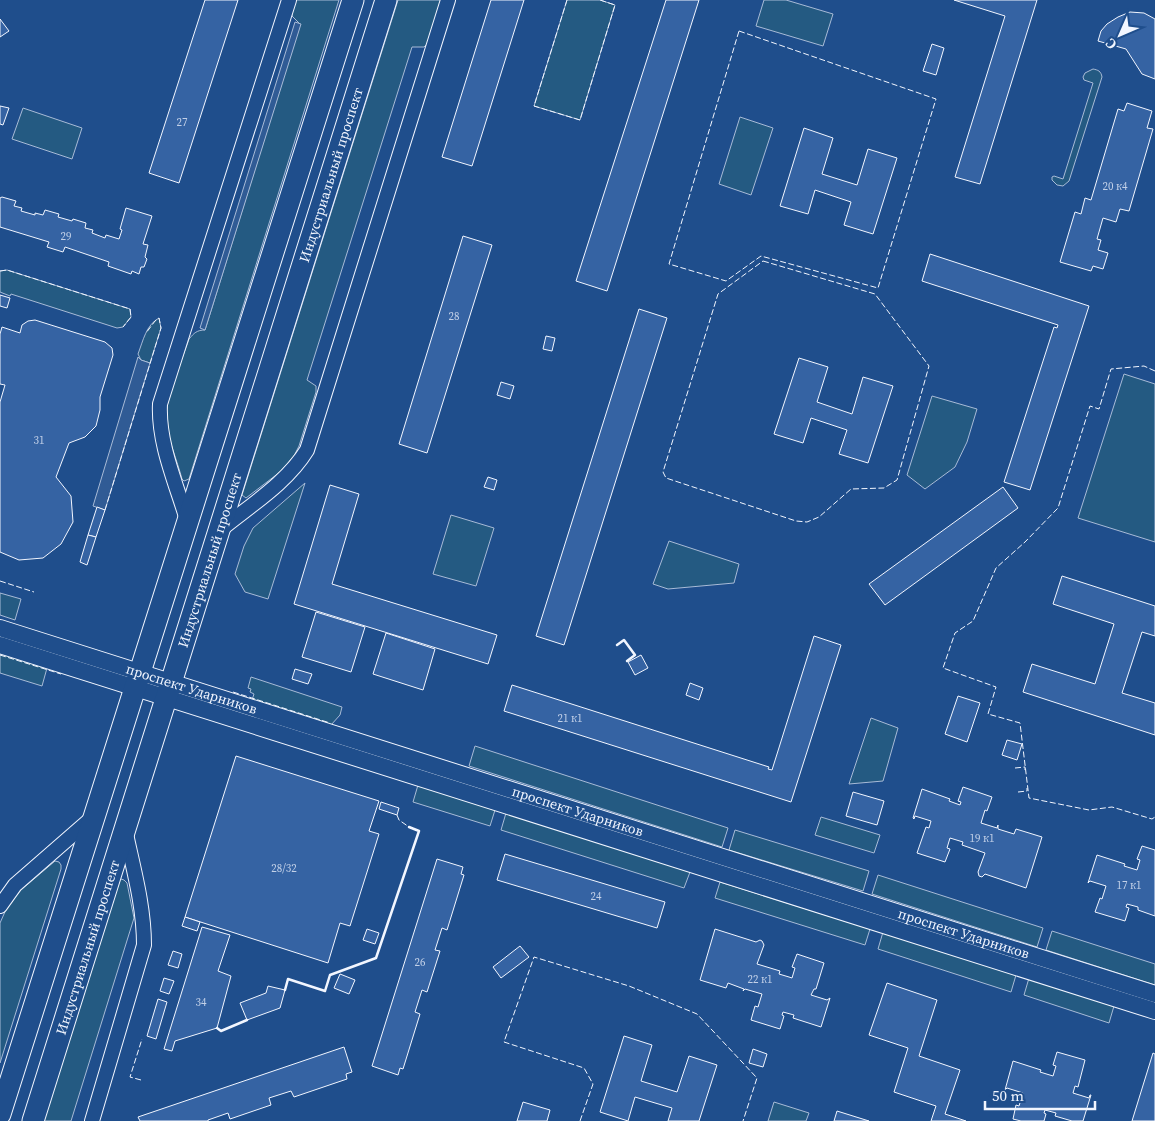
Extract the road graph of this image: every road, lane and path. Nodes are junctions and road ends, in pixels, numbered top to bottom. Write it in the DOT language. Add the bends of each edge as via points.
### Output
graph roads {
  1 [pos="289,0"];
  2 [pos="353,0"];
  3 [pos="386,0"];
  4 [pos="448,0"];
  5 [pos="188,521"];
  6 [pos="218,531"];
  7 [pos="0,628"];
  8 [pos="0,645"];
  9 [pos="137,680"];
  10 [pos="168,690"];
  11 [pos="94,817"];
  12 [pos="125,828"];
  13 [pos="0,906"];
  14 [pos="1037,965"];
  15 [pos="1155,994"];
  16 [pos="1155,1011"];
  17 [pos="0,1114"];
  18 [pos="33,1121"];
  19 [pos="92,1121"];
  1 -- 5 [label="street" via="160,404 161,435"];
  2 -- 5 [label="main road"];
  3 -- 6 [label="main road, Индустриальный проспект"];
  4 -- 6 [label="street" via="307,450 288,475"];
  5 -- 9 [label="main road"];
  6 -- 10 [label="main road, Индустриальный проспект"];
  7 -- 9 [label="street, проспект Ударников"];
  8 -- 9 [label="street, проспект Ударников"];
  9 -- 10 [label="street, проспект Ударников"];
  9 -- 11 [label="main road"];
  10 -- 12 [label="main road, Индустриальный проспект"];
  10 -- 14 [label="street, проспект Ударников"];
  11 -- 13 [label="street" via="15,885"];
  11 -- 17 [label="main road"];
  12 -- 18 [label="main road, Индустриальный проспект"];
  12 -- 19 [label="street" via="144,925 144,945"];
  14 -- 15 [label="street, проспект Ударников"];
  14 -- 16 [label="street, проспект Ударников"];
}
